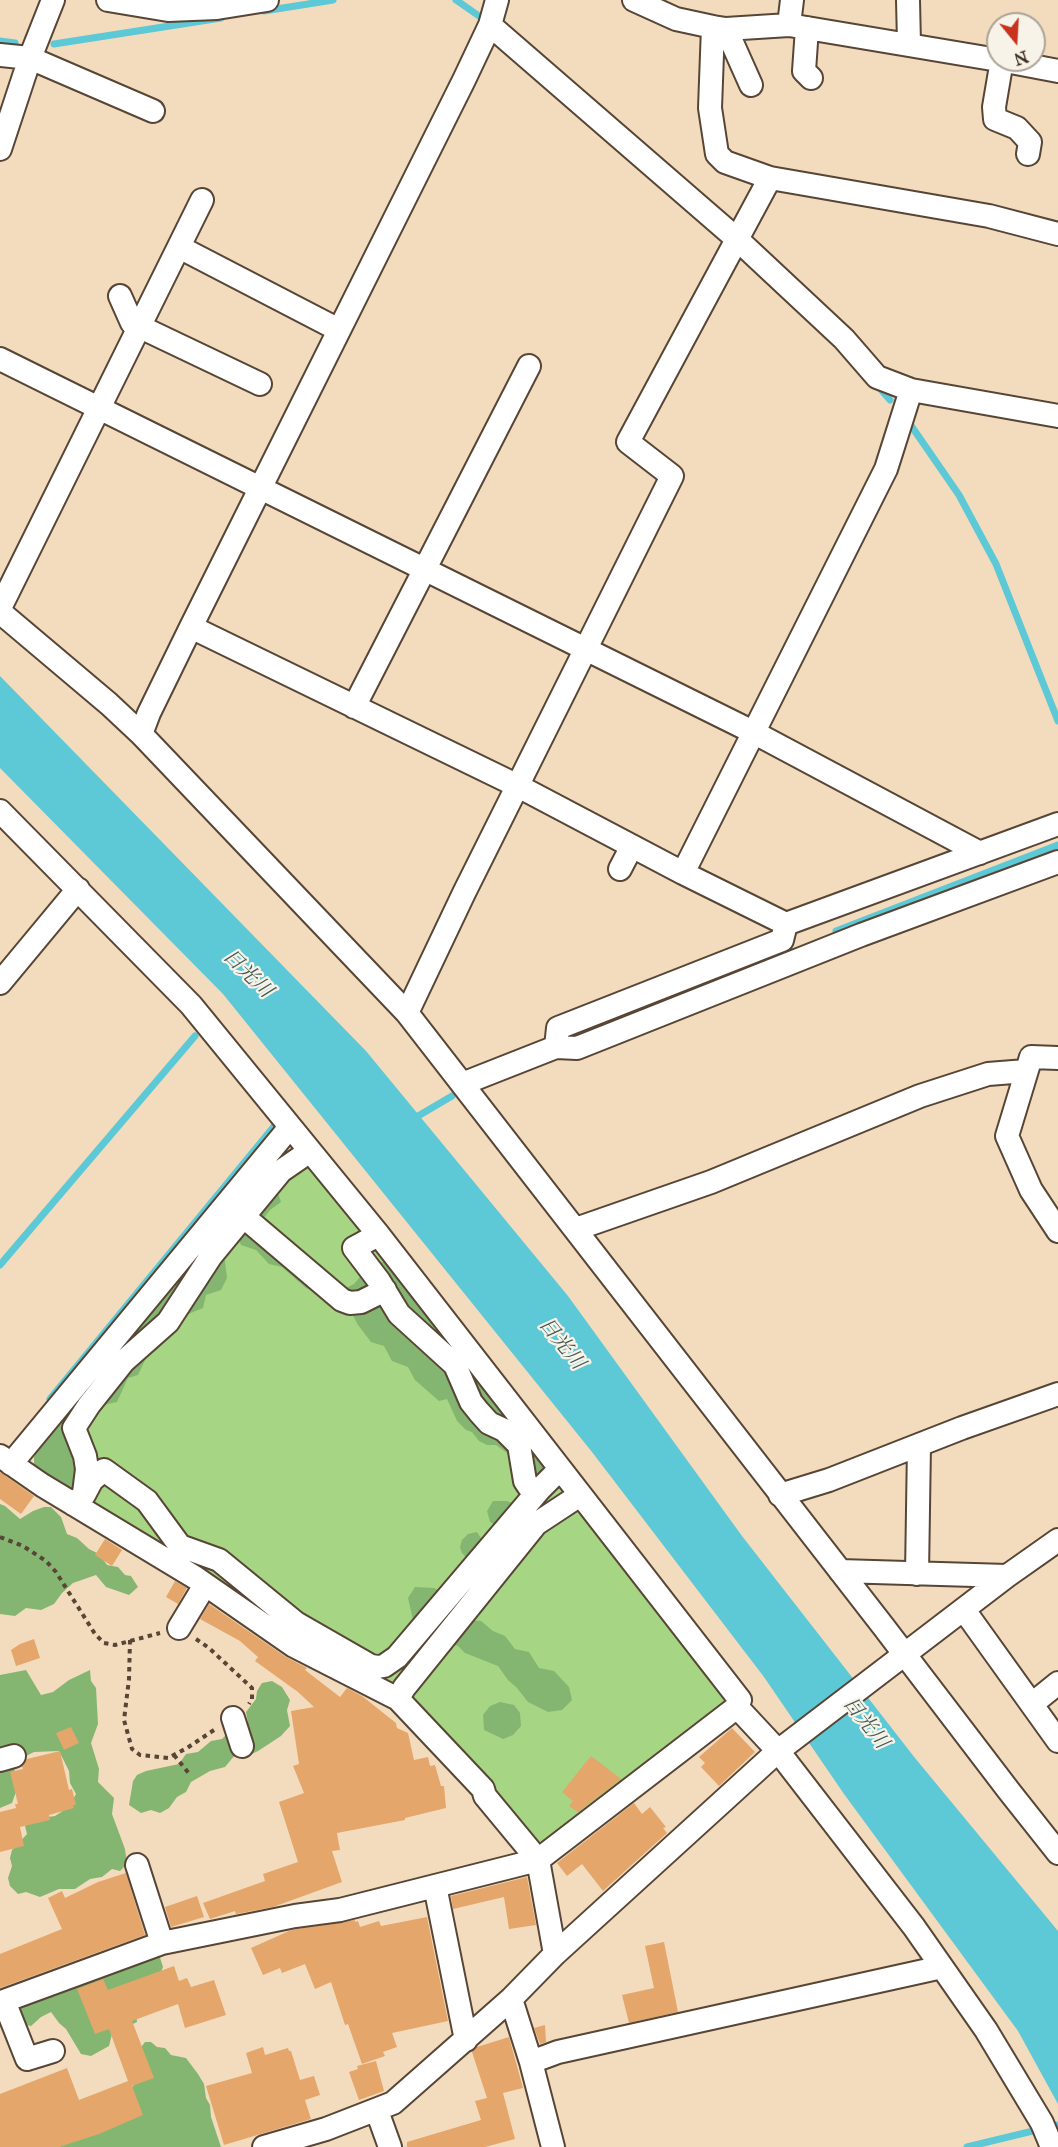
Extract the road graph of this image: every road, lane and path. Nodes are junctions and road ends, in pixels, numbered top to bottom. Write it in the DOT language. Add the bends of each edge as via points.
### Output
graph roads {
  1 [pos="53,0"];
  2 [pos="108,0"];
  3 [pos="267,0"];
  4 [pos="497,0"];
  5 [pos="634,0"];
  6 [pos="792,0"];
  7 [pos="908,0"];
  8 [pos="490,25"];
  9 [pos="798,26"];
  10 [pos="719,28"];
  11 [pos="909,43"];
  12 [pos="0,55"];
  13 [pos="986,57"];
  14 [pos="30,58"];
  15 [pos="998,72"];
  16 [pos="811,78"];
  17 [pos="751,85"];
  18 [pos="153,111"];
  19 [pos="0,146"];
  20 [pos="1028,154"];
  21 [pos="770,178"];
  22 [pos="202,200"];
  23 [pos="1058,234"];
  24 [pos="738,240"];
  25 [pos="179,247"];
  26 [pos="120,296"];
  27 [pos="139,327"];
  28 [pos="339,330"];
  29 [pos="0,359"];
  30 [pos="529,366"];
  31 [pos="260,384"];
  32 [pos="911,390"];
  33 [pos="99,408"];
  34 [pos="1058,416"];
  35 [pos="261,488"];
  36 [pos="424,570"];
  37 [pos="0,610"];
  38 [pos="191,627"];
  39 [pos="586,650"];
  40 [pos="354,707"];
  41 [pos="753,732"];
  42 [pos="141,734"];
  43 [pos="518,786"];
  44 [pos="0,811"];
  45 [pos="1058,824"];
  46 [pos="632,846"];
  47 [pos="980,853"];
  48 [pos="1058,862"];
  49 [pos="620,869"];
  50 [pos="683,873"];
  51 [pos="78,889"];
  52 [pos="786,924"];
  53 [pos="0,983"];
  54 [pos="407,1013"];
  55 [pos="556,1047"];
  56 [pos="1058,1058"];
  57 [pos="1026,1071"];
  58 [pos="462,1084"];
  59 [pos="290,1127"];
  60 [pos="310,1151"];
  61 [pos="243,1216"];
  62 [pos="576,1229"];
  63 [pos="1058,1231"];
  64 [pos="216,1233"];
  65 [pos="378,1235"];
  66 [pos="385,1290"];
  67 [pos="1058,1394"];
  68 [pos="919,1445"];
  69 [pos="6,1460"];
  70 [pos="560,1469"];
  71 [pos="539,1490"];
  72 [pos="580,1495"];
  73 [pos="780,1495"];
  74 [pos="78,1500"];
  75 [pos="0,1537"];
  76 [pos="1058,1540"];
  77 [pos="840,1571"];
  78 [pos="917,1574"];
  79 [pos="1007,1576"];
  80 [pos="206,1585"];
  81 [pos="470,1589"];
  82 [pos="964,1610"];
  83 [pos="179,1628"];
  84 [pos="130,1640"];
  85 [pos="904,1654"];
  86 [pos="397,1657"];
  87 [pos="416,1673"];
  88 [pos="1058,1683"];
  89 [pos="398,1699"];
  90 [pos="1032,1704"];
  91 [pos="737,1707"];
  92 [pos="233,1718"];
  93 [pos="1058,1741"];
  94 [pos="242,1746"];
  95 [pos="778,1751"];
  96 [pos="174,1755"];
  97 [pos="191,1776"];
  98 [pos="1058,1853"];
  99 [pos="538,1860"];
  100 [pos="137,1865"];
  101 [pos="435,1886"];
  102 [pos="162,1943"];
  103 [pos="555,1954"];
  104 [pos="942,1967"];
  105 [pos="511,1999"];
  106 [pos="2,2003"];
  107 [pos="466,2040"];
  108 [pos="53,2051"];
  109 [pos="531,2062"];
  110 [pos="377,2111"];
  111 [pos="264,2147"];
  112 [pos="390,2147"];
  113 [pos="553,2147"];
  114 [pos="1052,2147"];
  1 -- 14 [label="street"];
  2 -- 3 [label="street" via="168,10"];
  4 -- 8 [label="street"];
  5 -- 10 [label="street" via="676,18"];
  6 -- 9 [label="street"];
  7 -- 11 [label="street"];
  8 -- 24 [label="street"];
  8 -- 28 [label="street"];
  9 -- 10 [label="street"];
  9 -- 11 [label="street"];
  9 -- 16 [label="street" via="804,71"];
  10 -- 17 [label="street"];
  10 -- 21 [label="street" via="710,108 717,154 725,162"];
  11 -- 13 [label="street"];
  12 -- 14 [label="street"];
  14 -- 18 [label="street"];
  14 -- 19 [label="street"];
  15 -- 20 [label="street" via="995,119 1017,128 1030,142"];
  21 -- 23 [label="street" via="988,216"];
  21 -- 24 [label="street"];
  22 -- 25 [label="street"];
  24 -- 32 [label="street" via="844,339 877,377"];
  24 -- 39 [label="street" via="628,442 672,476"];
  25 -- 27 [label="street"];
  25 -- 28 [label="street"];
  26 -- 27 [label="street" via="132,323"];
  27 -- 31 [label="street"];
  27 -- 33 [label="street"];
  28 -- 35 [label="street"];
  29 -- 33 [label="street"];
  30 -- 36 [label="street"];
  32 -- 34 [label="street"];
  32 -- 41 [label="street" via="886,469"];
  33 -- 35 [label="street"];
  33 -- 37 [label="street"];
  35 -- 36 [label="street"];
  35 -- 38 [label="street"];
  36 -- 39 [label="street"];
  36 -- 40 [label="street"];
  37 -- 42 [label="street"];
  38 -- 40 [label="street"];
  38 -- 42 [label="street"];
  39 -- 41 [label="street"];
  39 -- 43 [label="street"];
  40 -- 43 [label="street"];
  41 -- 47 [label="street"];
  41 -- 50 [label="street"];
  42 -- 54 [label="street"];
  43 -- 46 [label="street"];
  43 -- 54 [label="street"];
  44 -- 51 [label="street"];
  45 -- 47 [label="street"];
  46 -- 49 [label="street"];
  46 -- 50 [label="street"];
  47 -- 52 [label="street"];
  48 -- 55 [label="street" via="577,1048"];
  50 -- 52 [label="street"];
  51 -- 53 [label="street"];
  51 -- 59 [label="street" via="191,1005"];
  52 -- 55 [label="street" via="782,940 558,1028"];
  54 -- 58 [label="street"];
  55 -- 58 [label="street"];
  56 -- 57 [label="street" via="1031,1057"];
  57 -- 62 [label="street" via="988,1074 920,1096 711,1182"];
  57 -- 63 [label="street" via="1007,1136 1030,1190"];
  58 -- 62 [label="street"];
  59 -- 60 [label="street"];
  59 -- 64 [label="street"];
  60 -- 61 [label="street" via="281,1171"];
  60 -- 65 [label="street"];
  61 -- 64 [label="street"];
  61 -- 66 [label="street" via="342,1300 361,1302"];
  62 -- 73 [label="street"];
  64 -- 69 [label="street"];
  64 -- 74 [label="street" via="211,1256 168,1322 106,1381 74,1428 87,1469"];
  65 -- 66 [label="street" via="354,1248"];
  65 -- 70 [label="street"];
  66 -- 71 [label="street" via="399,1314 455,1365 479,1412 519,1445 525,1481"];
  67 -- 68 [label="street"];
  68 -- 73 [label="street"];
  68 -- 78 [label="street"];
  69 -- 74 [label="street"];
  70 -- 71 [label="street"];
  70 -- 72 [label="street"];
  71 -- 81 [label="street"];
  72 -- 81 [label="street" via="536,1524"];
  72 -- 91 [label="street" via="740,1700"];
  73 -- 77 [label="street"];
  74 -- 80 [label="street"];
  74 -- 86 [label="street" via="104,1470 147,1501 180,1546 219,1560 296,1623 370,1666 384,1666"];
  75 -- 84 [label="path" via="46,1561 104,1643 116,1645"];
  76 -- 79 [label="street"];
  77 -- 78 [label="street"];
  77 -- 85 [label="street"];
  78 -- 79 [label="street"];
  79 -- 82 [label="street"];
  80 -- 83 [label="street"];
  80 -- 89 [label="street" via="294,1646"];
  81 -- 86 [label="street"];
  81 -- 87 [label="street"];
  82 -- 85 [label="street"];
  82 -- 90 [label="street"];
  83 -- 84 [label="path"];
  83 -- 92 [label="path" via="209,1648 252,1688 252,1699"];
  84 -- 96 [label="path" via="124,1720 132,1749 151,1758"];
  85 -- 95 [label="street"];
  85 -- 98 [label="street"];
  86 -- 87 [label="street"];
  87 -- 89 [label="street"];
  88 -- 90 [label="street"];
  89 -- 99 [label="street" via="483,1789"];
  90 -- 93 [label="street"];
  91 -- 95 [label="street"];
  91 -- 99 [label="street"];
  92 -- 94 [label="street"];
  92 -- 96 [label="path"];
  95 -- 103 [label="street"];
  95 -- 104 [label="street"];
  96 -- 97 [label="path"];
  99 -- 101 [label="street"];
  99 -- 103 [label="street"];
  100 -- 102 [label="street"];
  101 -- 102 [label="street" via="340,1910"];
  101 -- 107 [label="street"];
  102 -- 106 [label="street"];
  103 -- 105 [label="street"];
  104 -- 109 [label="street" via="558,2052"];
  104 -- 114 [label="street" via="992,2040 1042,2123"];
  105 -- 107 [label="street"];
  105 -- 109 [label="street"];
  106 -- 108 [label="street" via="27,2059"];
  107 -- 110 [label="street" via="393,2103"];
  109 -- 113 [label="street"];
  110 -- 111 [label="street"];
  110 -- 112 [label="street"];
}
